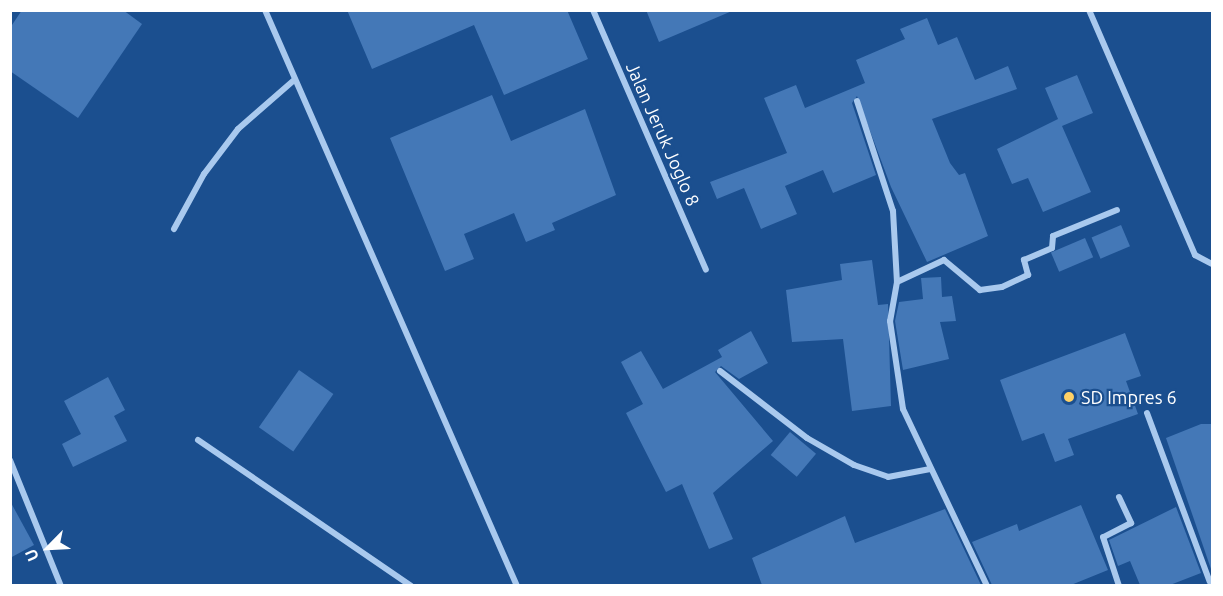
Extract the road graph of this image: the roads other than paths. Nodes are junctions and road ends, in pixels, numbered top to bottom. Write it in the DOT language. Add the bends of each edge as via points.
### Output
graph roads {
  1 [pos="265,10"];
  2 [pos="593,10"];
  3 [pos="1089,10"];
  4 [pos="293,81"];
  5 [pos="857,101"];
  6 [pos="1117,210"];
  7 [pos="174,229"];
  8 [pos="1212,264"];
  9 [pos="706,270"];
  10 [pos="897,282"];
  11 [pos="720,371"];
  12 [pos="1148,413"];
  13 [pos="198,440"];
  14 [pos="10,460"];
  15 [pos="930,469"];
  16 [pos="1119,496"];
  17 [pos="1211,581"];
  18 [pos="61,585"];
  19 [pos="411,585"];
  20 [pos="517,585"];
  21 [pos="987,585"];
  22 [pos="1119,585"];
  23 [pos="1202,585"];
  1 -- 4 [label="street"];
  2 -- 9 [label="street, Jalan Jeruk Joglo 8"];
  3 -- 8 [label="street" via="1195,255"];
  4 -- 7 [label="street" via="238,129 204,174"];
  4 -- 20 [label="street"];
  5 -- 10 [label="street" via="893,211"];
  6 -- 10 [label="street" via="1053,236 1052,248 1024,260 1028,275 1002,287 980,290 944,260"];
  10 -- 15 [label="street" via="890,321 903,409"];
  11 -- 15 [label="street" via="807,438 854,465 888,477"];
  12 -- 17 [label="street"];
  13 -- 19 [label="street"];
  14 -- 18 [label="street"];
  15 -- 21 [label="street"];
  16 -- 22 [label="street" via="1131,523 1103,537"];
  17 -- 23 [label="street"];
}
